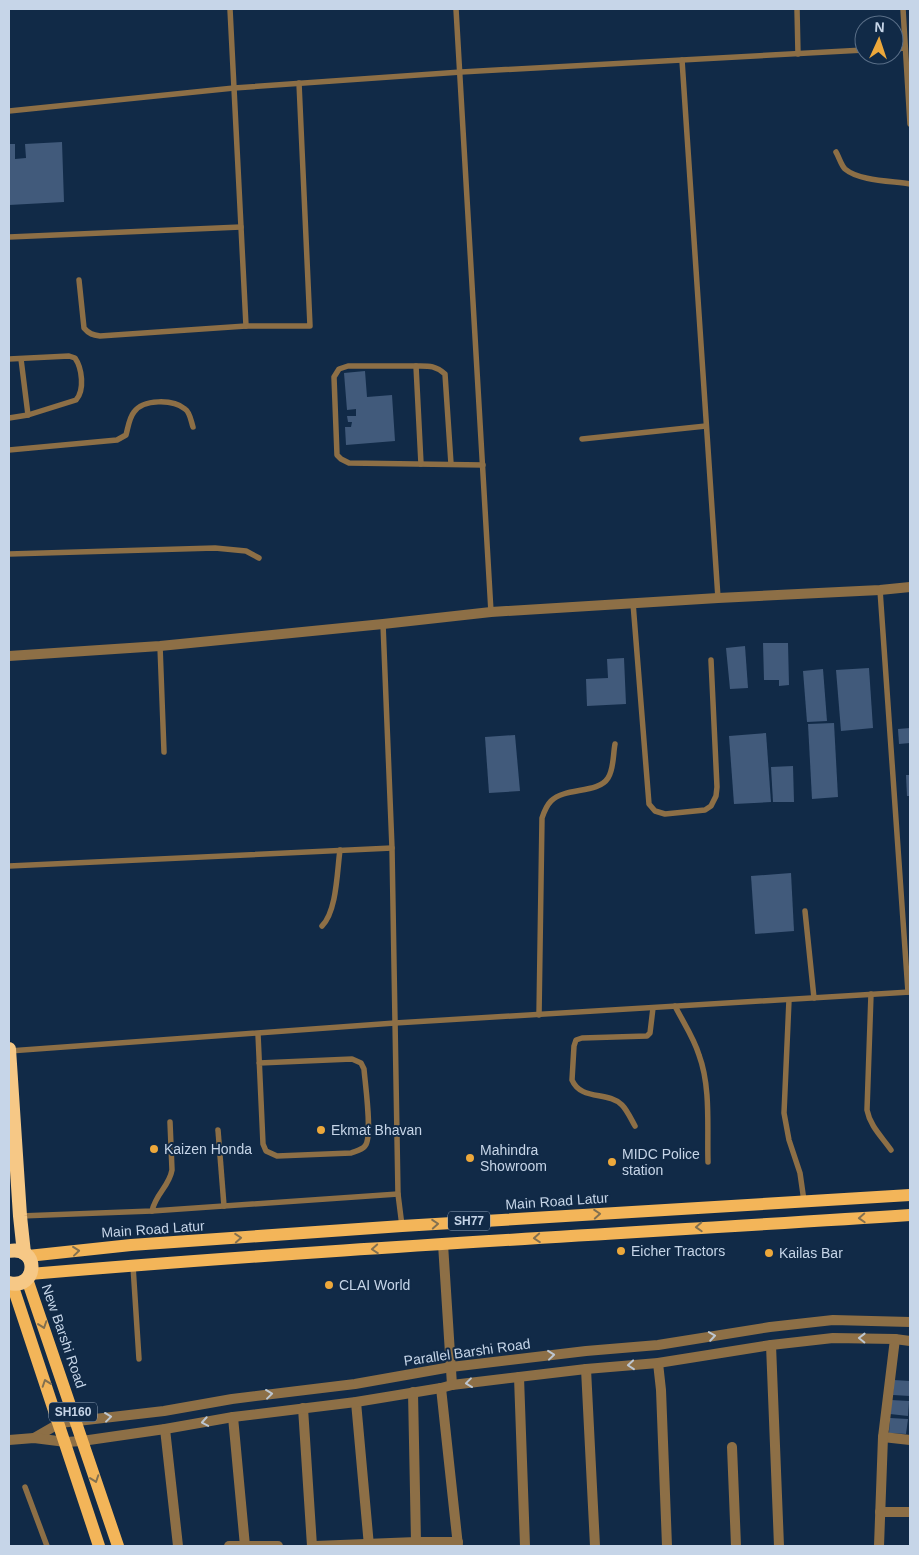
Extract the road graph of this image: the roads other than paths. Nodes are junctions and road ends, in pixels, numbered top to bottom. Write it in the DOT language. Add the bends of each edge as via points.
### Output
graph roads {
  1 [pos="230,9"];
  2 [pos="456,9"];
  3 [pos="797,9"];
  4 [pos="903,9"];
  5 [pos="905,48"];
  6 [pos="854,51"];
  7 [pos="798,54"];
  8 [pos="682,60"];
  9 [pos="461,72"];
  10 [pos="908,75"];
  11 [pos="299,83"];
  12 [pos="234,88"];
  13 [pos="9,111"];
  14 [pos="910,124"];
  15 [pos="836,152"];
  16 [pos="910,184"];
  17 [pos="241,227"];
  18 [pos="9,237"];
  19 [pos="79,280"];
  20 [pos="246,326"];
  21 [pos="9,359"];
  22 [pos="21,359"];
  23 [pos="416,366"];
  24 [pos="28,415"];
  25 [pos="9,418"];
  26 [pos="706,426"];
  27 [pos="193,427"];
  28 [pos="582,439"];
  29 [pos="9,450"];
  30 [pos="421,464"];
  31 [pos="451,464"];
  32 [pos="483,465"];
  33 [pos="9,554"];
  34 [pos="258,558"];
  35 [pos="910,587"];
  36 [pos="880,590"];
  37 [pos="718,598"];
  38 [pos="633,603"];
  39 [pos="491,612"];
  40 [pos="383,624"];
  41 [pos="160,646"];
  42 [pos="9,656"];
  43 [pos="711,660"];
  44 [pos="615,744"];
  45 [pos="164,752"];
  46 [pos="392,848"];
  47 [pos="340,850"];
  48 [pos="9,866"];
  49 [pos="805,911"];
  50 [pos="322,926"];
  51 [pos="909,992"];
  52 [pos="871,994"];
  53 [pos="814,998"];
  54 [pos="789,1000"];
  55 [pos="675,1006"];
  56 [pos="653,1008"];
  57 [pos="539,1015"];
  58 [pos="395,1023"];
  59 [pos="258,1034"];
  60 [pos="9,1050"];
  61 [pos="259,1063"];
  62 [pos="170,1122"];
  63 [pos="634,1126"];
  64 [pos="218,1130"];
  65 [pos="892,1150"];
  66 [pos="708,1162"];
  67 [pos="398,1194"];
  68 [pos="910,1195"];
  69 [pos="804,1201"];
  70 [pos="224,1206"];
  71 [pos="152,1210"];
  72 [pos="910,1215"];
  73 [pos="20,1216"];
  74 [pos="402,1226"];
  75 [pos="443,1244"];
  76 [pos="9,1251"];
  77 [pos="26,1254"];
  78 [pos="132,1266"];
  79 [pos="28,1276"];
  80 [pos="10,1283"];
  81 [pos="910,1322"];
  82 [pos="895,1339"];
  83 [pos="910,1341"];
  84 [pos="771,1346"];
  85 [pos="139,1359"];
  86 [pos="658,1363"];
  87 [pos="451,1367"];
  88 [pos="586,1369"];
  89 [pos="519,1377"];
  90 [pos="446,1387"];
  91 [pos="413,1392"];
  92 [pos="356,1402"];
  93 [pos="303,1408"];
  94 [pos="233,1417"];
  95 [pos="76,1421"];
  96 [pos="60,1423"];
  97 [pos="165,1429"];
  98 [pos="883,1437"];
  99 [pos="34,1438"];
  100 [pos="9,1440"];
  101 [pos="910,1440"];
  102 [pos="82,1441"];
  103 [pos="66,1442"];
  104 [pos="732,1447"];
  105 [pos="25,1487"];
  106 [pos="880,1512"];
  107 [pos="910,1512"];
  108 [pos="416,1542"];
  109 [pos="458,1544"];
  110 [pos="369,1545"];
  111 [pos="47,1546"];
  112 [pos="99,1546"];
  113 [pos="118,1546"];
  114 [pos="178,1546"];
  115 [pos="229,1546"];
  116 [pos="245,1546"];
  117 [pos="278,1546"];
  118 [pos="314,1546"];
  119 [pos="525,1546"];
  120 [pos="595,1546"];
  121 [pos="667,1546"];
  122 [pos="736,1546"];
  123 [pos="779,1546"];
  124 [pos="879,1546"];
  1 -- 12 [label="lane"];
  2 -- 9 [label="lane"];
  3 -- 7 [label="lane"];
  4 -- 5 [label="lane"];
  5 -- 10 [label="lane"];
  6 -- 7 [label="lane"];
  7 -- 8 [label="lane"];
  8 -- 9 [label="lane"];
  8 -- 26 [label="lane"];
  9 -- 11 [label="lane"];
  9 -- 32 [label="lane"];
  10 -- 14 [label="lane"];
  11 -- 12 [label="lane"];
  11 -- 20 [label="lane" via="310,326"];
  12 -- 13 [label="lane"];
  12 -- 17 [label="lane"];
  15 -- 16 [label="lane" via="843,168 852,174"];
  17 -- 18 [label="lane"];
  17 -- 20 [label="lane"];
  19 -- 20 [label="lane" via="84,328 92,334"];
  21 -- 22 [label="lane"];
  22 -- 24 [label="lane"];
  22 -- 24 [label="lane" via="69,356 75,358 80,367 81,392 76,400"];
  23 -- 30 [label="lane"];
  23 -- 30 [label="lane" via="348,366 339,369 334,377 337,455 349,463"];
  23 -- 31 [label="lane" via="439,368 445,374"];
  24 -- 25 [label="lane"];
  26 -- 28 [label="lane"];
  26 -- 37 [label="lane"];
  27 -- 29 [label="lane" via="185,408 162,402 147,403 132,413 126,435 117,440"];
  30 -- 31 [label="lane"];
  31 -- 32 [label="lane"];
  32 -- 39 [label="lane"];
  33 -- 34 [label="lane" via="215,548 246,551"];
  35 -- 36 [label="street"];
  36 -- 37 [label="street"];
  36 -- 51 [label="lane"];
  37 -- 38 [label="street"];
  38 -- 39 [label="street"];
  38 -- 43 [label="lane" via="649,804 655,811 664,814 705,810 716,796"];
  39 -- 40 [label="street"];
  40 -- 41 [label="street"];
  40 -- 46 [label="lane"];
  41 -- 42 [label="street"];
  41 -- 45 [label="lane"];
  44 -- 57 [label="lane" via="608,779 600,786 552,800 542,818"];
  46 -- 47 [label="lane"];
  46 -- 58 [label="lane"];
  47 -- 48 [label="lane"];
  47 -- 50 [label="lane" via="332,907"];
  49 -- 53 [label="lane"];
  51 -- 52 [label="lane"];
  52 -- 53 [label="lane"];
  52 -- 65 [label="lane" via="867,1110 873,1126"];
  53 -- 54 [label="lane"];
  54 -- 55 [label="lane"];
  54 -- 69 [label="lane" via="784,1113"];
  55 -- 56 [label="lane"];
  55 -- 66 [label="lane" via="703,1066"];
  56 -- 57 [label="lane"];
  56 -- 63 [label="lane" via="647,1036 582,1038 576,1040 574,1046 574,1085 583,1092 615,1100 622,1105"];
  57 -- 58 [label="lane"];
  58 -- 59 [label="lane"];
  58 -- 67 [label="lane"];
  59 -- 60 [label="lane"];
  59 -- 61 [label="lane"];
  60 -- 73 [label="highway"];
  61 -- 61 [label="lane" via="352,1059 361,1063 369,1134 365,1146 351,1153 278,1156 266,1151"];
  62 -- 71 [label="lane" via="171,1176"];
  64 -- 70 [label="lane"];
  67 -- 70 [label="lane"];
  67 -- 74 [label="lane"];
  68 -- 69 [label="main road, Main Road Latur / SH77"];
  74 -- 69 [label="main road, Main Road Latur / SH77, one-way"];
  70 -- 71 [label="lane"];
  71 -- 73 [label="lane"];
  72 -- 75 [label="main road, SH77, one-way"];
  73 -- 77 [label="highway"];
  77 -- 74 [label="main road, Main Road Latur / SH77, one-way"];
  75 -- 78 [label="main road, SH77, one-way"];
  75 -- 87 [label="street"];
  76 -- 77 [label="highway"];
  77 -- 79 [label="highway" via="32,1265"];
  78 -- 79 [label="main road, SH77"];
  78 -- 85 [label="lane"];
  79 -- 80 [label="highway" via="20,1283"];
  79 -- 95 [label="main road, New Barshi Road / SH160, one-way"];
  96 -- 80 [label="main road, SH160, one-way"];
  87 -- 81 [label="street, Parallel Barshi Road, one-way" via="658,1345 833,1320"];
  82 -- 83 [label="street"];
  82 -- 84 [label="street, one-way" via="833,1338"];
  82 -- 98 [label="street"];
  84 -- 86 [label="street"];
  84 -- 123 [label="street"];
  86 -- 88 [label="street, one-way"];
  86 -- 121 [label="street"];
  87 -- 90 [label="street"];
  95 -- 87 [label="street, Parallel Barshi Road, one-way" via="355,1384"];
  88 -- 89 [label="street"];
  88 -- 120 [label="street"];
  89 -- 90 [label="street, one-way"];
  89 -- 119 [label="street"];
  90 -- 91 [label="street"];
  90 -- 109 [label="street"];
  91 -- 92 [label="street"];
  91 -- 108 [label="street"];
  92 -- 93 [label="street"];
  92 -- 110 [label="street"];
  93 -- 94 [label="street"];
  93 -- 118 [label="street"];
  94 -- 97 [label="street, one-way"];
  94 -- 116 [label="street"];
  95 -- 96 [label="street, Parallel Barshi Road"];
  95 -- 102 [label="main road, New Barshi Road / SH160"];
  96 -- 99 [label="street, Parallel Barshi Road"];
  96 -- 103 [label="main road, SH160"];
  97 -- 102 [label="street"];
  97 -- 114 [label="street"];
  98 -- 101 [label="street"];
  98 -- 106 [label="street"];
  99 -- 100 [label="street"];
  99 -- 103 [label="street"];
  102 -- 103 [label="street"];
  102 -- 113 [label="main road, New Barshi Road / SH160, one-way"];
  103 -- 112 [label="main road, SH160"];
  104 -- 122 [label="street"];
  105 -- 111 [label="lane"];
  106 -- 107 [label="street"];
  106 -- 124 [label="street"];
  108 -- 109 [label="street"];
  108 -- 110 [label="street"];
  110 -- 118 [label="street"];
  115 -- 116 [label="street"];
  116 -- 117 [label="street"];
}
